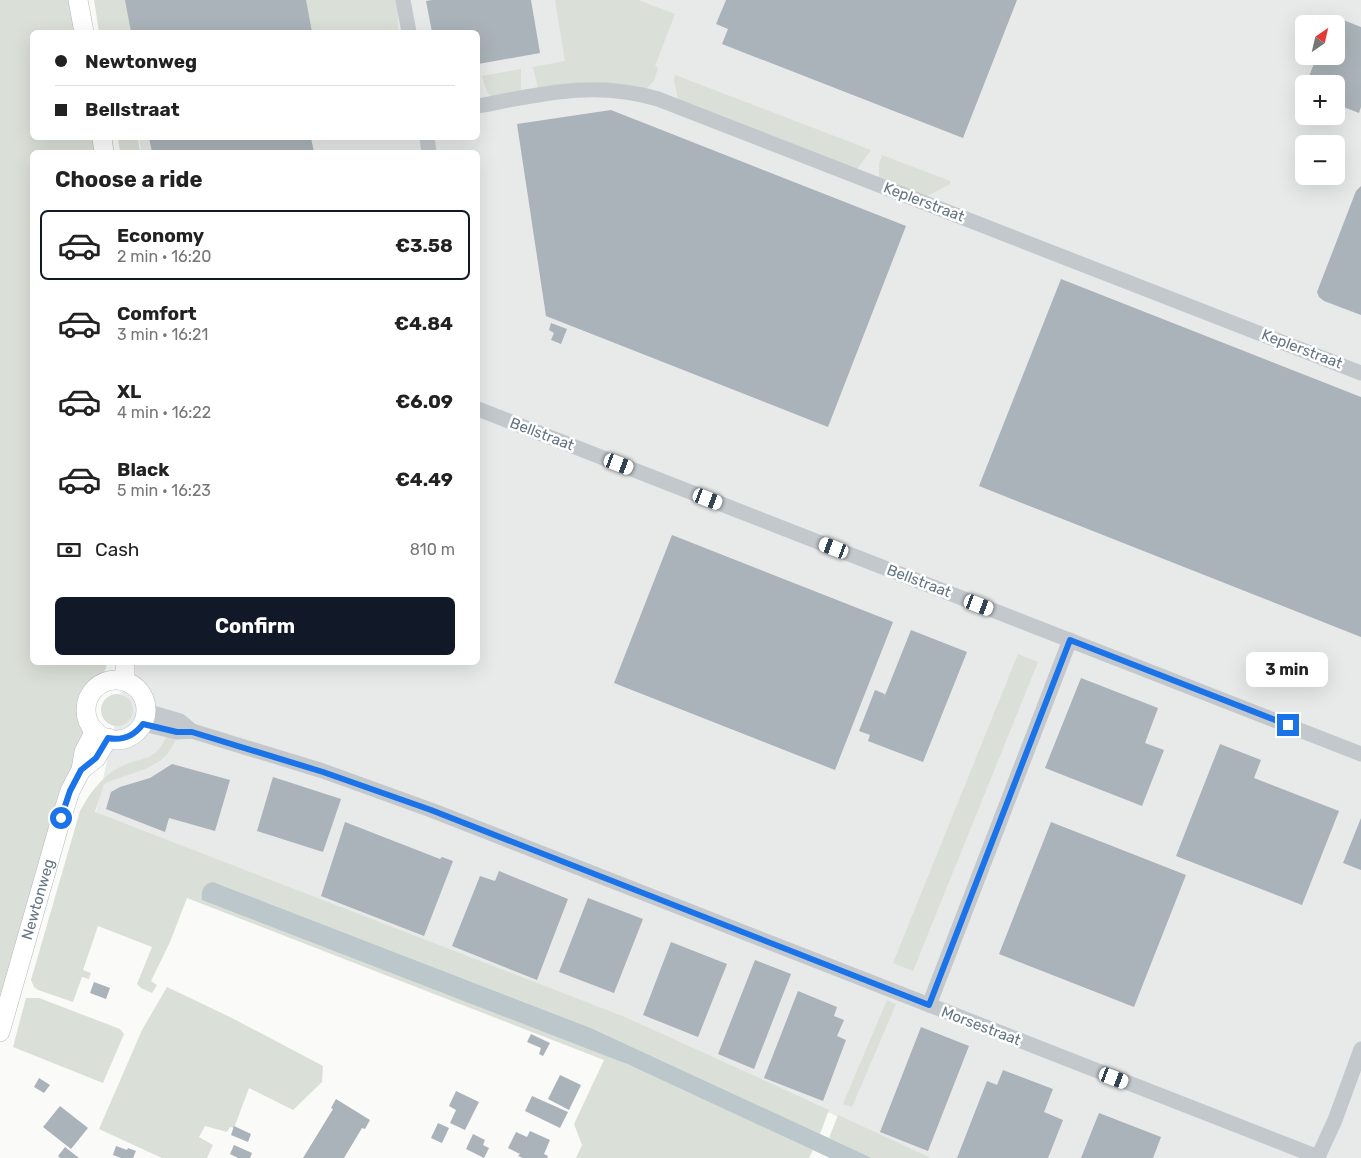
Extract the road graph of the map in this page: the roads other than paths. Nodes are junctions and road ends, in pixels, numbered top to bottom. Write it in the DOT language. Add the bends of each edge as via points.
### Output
graph roads {
  1 [pos="78,0"];
  2 [pos="403,0"];
  3 [pos="84,30"];
  4 [pos="409,30"];
  5 [pos="480,106"];
  6 [pos="1361,373"];
  7 [pos="480,410"];
  8 [pos="1070,640"];
  9 [pos="118,672"];
  10 [pos="144,718"];
  11 [pos="102,735"];
  12 [pos="1361,754"];
  13 [pos="929,1005"];
  14 [pos="0,1032"];
  15 [pos="1361,1049"];
  16 [pos="1318,1157"];
  1 -- 3 [label="main road"];
  2 -- 4 [label="street"];
  5 -- 6 [label="street, Keplerstraat" via="576,89 611,89 643,94"];
  7 -- 8 [label="street, Bellstraat"];
  8 -- 12 [label="street, Bellstraat"];
  8 -- 13 [label="street"];
  9 -- 10 [label="main road" via="141,693 145,702"];
  9 -- 11 [label="main road" via="92,692 88,702 89,722"];
  10 -- 11 [label="main road" via="138,730 124,739"];
  10 -- 13 [label="street, Morsestraat" via="177,732 192,732 323,772 431,810"];
  11 -- 14 [label="main road, Newtonweg" via="96,758 81,770 70,791"];
  13 -- 16 [label="street, Morsestraat"];
  15 -- 16 [label="street"];
}
